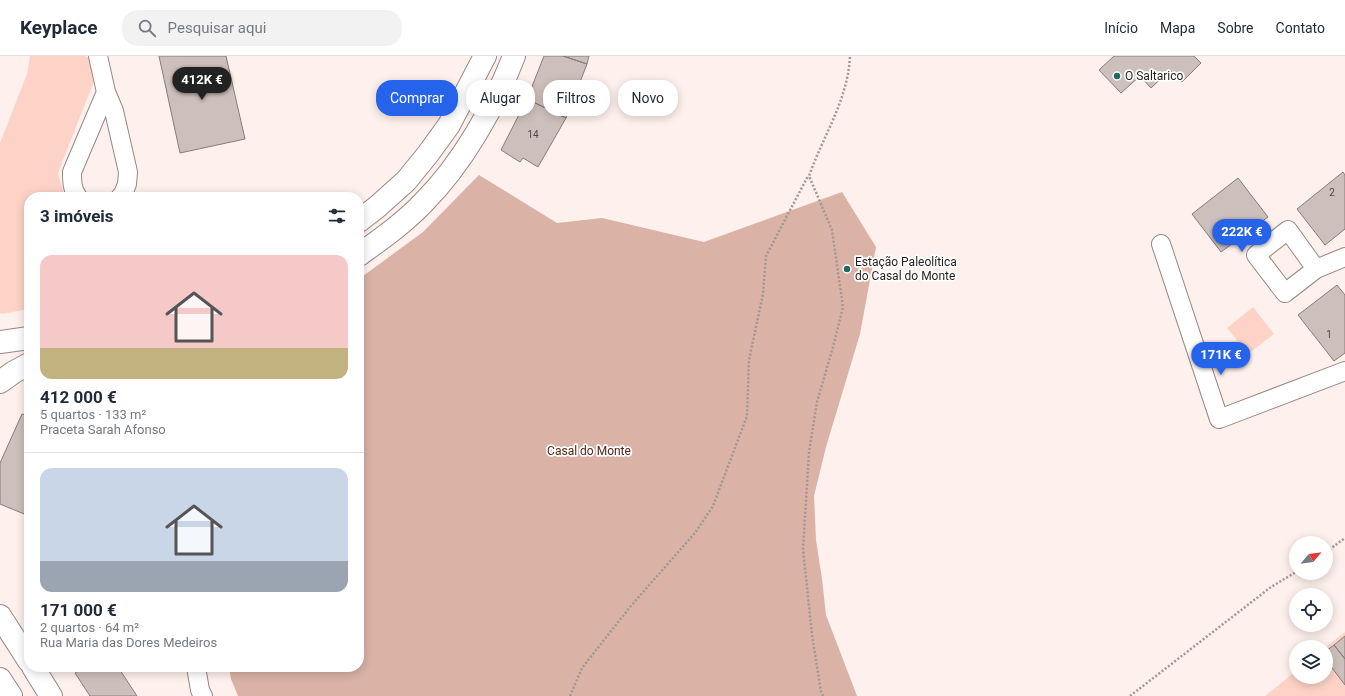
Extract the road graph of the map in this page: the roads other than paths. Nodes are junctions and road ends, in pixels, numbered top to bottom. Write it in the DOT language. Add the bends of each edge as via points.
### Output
graph roads {
  1 [pos="98,56"];
  2 [pos="485,56"];
  3 [pos="514,56"];
  4 [pos="106,92"];
  5 [pos="74,192"];
  6 [pos="124,192"];
  7 [pos="364,217"];
  8 [pos="1161,244"];
  9 [pos="364,252"];
  10 [pos="1345,257"];
  11 [pos="1316,269"];
  12 [pos="24,339"];
  13 [pos="0,342"];
  14 [pos="24,367"];
  15 [pos="1345,371"];
  16 [pos="0,382"];
  17 [pos="0,616"];
  18 [pos="24,653"];
  19 [pos="36,672"];
  20 [pos="197,672"];
  21 [pos="0,679"];
  22 [pos="11,696"];
  23 [pos="51,696"];
  24 [pos="203,696"];
  1 -- 4 [label="street"];
  2 -- 7 [label="street" via="449,125 428,154 406,181"];
  3 -- 9 [label="street" via="485,118 443,181 406,219"];
  4 -- 5 [label="street" via="72,172"];
  4 -- 6 [label="street" via="114,111 128,172"];
  8 -- 15 [label="street" via="1219,419"];
  10 -- 11 [label="street"];
  12 -- 13 [label="street"];
  14 -- 16 [label="street"];
  17 -- 18 [label="street"];
  19 -- 23 [label="street"];
  20 -- 24 [label="street"];
  21 -- 22 [label="street"];
}
